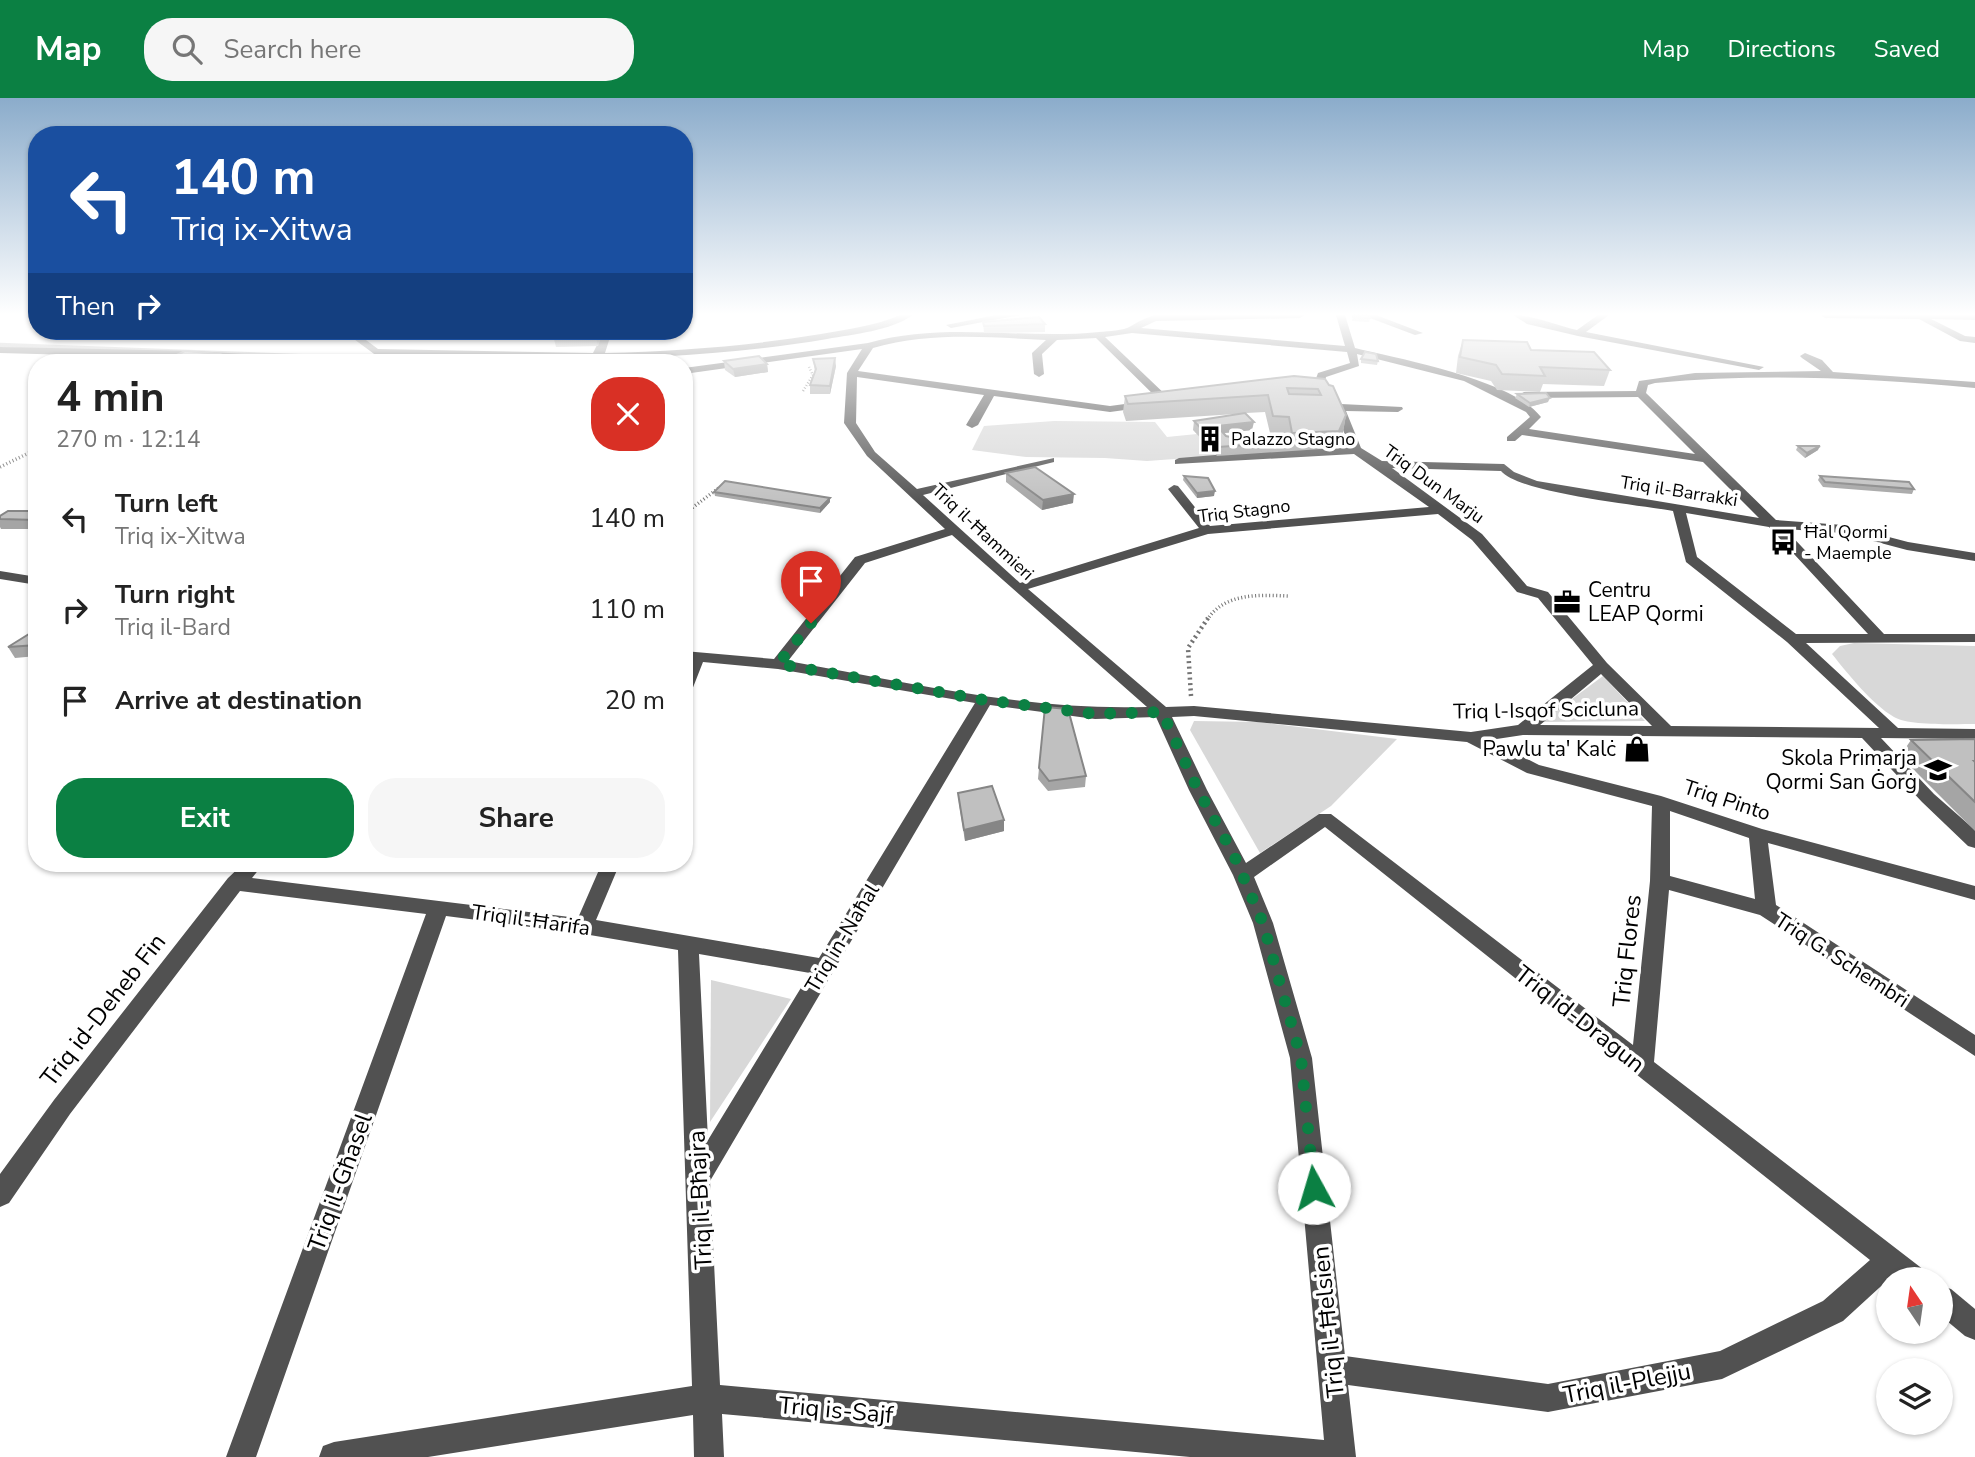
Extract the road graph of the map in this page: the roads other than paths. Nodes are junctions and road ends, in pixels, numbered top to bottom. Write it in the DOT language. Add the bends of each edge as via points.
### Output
graph roads {
  1 [pos="852,378"];
  2 [pos="892,378"];
  3 [pos="1143,378"];
  4 [pos="1321,378"];
  5 [pos="1466,378"];
  6 [pos="1686,378"];
  7 [pos="1758,378"];
  8 [pos="1903,378"];
  9 [pos="1765,383"];
  10 [pos="1975,385"];
  11 [pos="991,392"];
  12 [pos="1559,393"];
  13 [pos="1641,394"];
  14 [pos="1503,396"];
  15 [pos="1179,400"];
  16 [pos="1166,401"];
  17 [pos="1337,407"];
  18 [pos="1398,410"];
  19 [pos="1530,411"];
  20 [pos="972,425"];
  21 [pos="1356,450"];
  22 [pos="1707,459"];
  23 [pos="1050,460"];
  24 [pos="1178,462"];
  25 [pos="1379,464"];
  26 [pos="1174,489"];
  27 [pos="915,493"];
  28 [pos="1679,509"];
  29 [pos="1440,510"];
  30 [pos="1772,524"];
  31 [pos="955,530"];
  32 [pos="1207,530"];
  33 [pos="1975,557"];
  34 [pos="0,575"];
  35 [pos="28,580"];
  36 [pos="1018,588"];
  37 [pos="1879,637"];
  38 [pos="1975,638"];
  39 [pos="1792,639"];
  40 [pos="693,658"];
  41 [pos="778,664"];
  42 [pos="1602,666"];
  43 [pos="985,700"];
  44 [pos="1162,712"];
  45 [pos="1523,730"];
  46 [pos="1666,731"];
  47 [pos="1866,733"];
  48 [pos="1895,734"];
  49 [pos="1975,734"];
  50 [pos="1471,737"];
  51 [pos="1661,802"];
  52 [pos="1759,834"];
  53 [pos="1975,841"];
  54 [pos="246,872"];
  55 [pos="607,872"];
  56 [pos="1243,875"];
  57 [pos="1660,881"];
  58 [pos="236,883"];
  59 [pos="1975,892"];
  60 [pos="439,907"];
  61 [pos="1766,909"];
  62 [pos="584,926"];
  63 [pos="688,943"];
  64 [pos="824,967"];
  65 [pos="1975,1047"];
  66 [pos="1642,1068"];
  67 [pos="699,1177"];
  68 [pos="0,1195"];
  69 [pos="1891,1260"];
  70 [pos="1900,1267"];
  71 [pos="1953,1309"];
  72 [pos="1975,1326"];
  73 [pos="1333,1369"];
  74 [pos="708,1398"];
  75 [pos="241,1457"];
  76 [pos="334,1457"];
  77 [pos="709,1457"];
  78 [pos="1340,1457"];
  1 -- 27 [label="street, Triq il-Ħammieri" via="850,422 871,454"];
  2 -- 11 [label="street"];
  3 -- 16 [label="street"];
  4 -- 17 [label="street, Triq Dun Marju" via="1316,390"];
  5 -- 14 [label="street"];
  6 -- 13 [label="street" via="1643,383"];
  7 -- 9 [label="street"];
  8 -- 10 [label="street"];
  11 -- 16 [label="street" via="1110,409"];
  11 -- 20 [label="street"];
  12 -- 13 [label="street"];
  12 -- 14 [label="street"];
  12 -- 19 [label="street" via="1566,402"];
  13 -- 22 [label="street"];
  14 -- 19 [label="street"];
  15 -- 16 [label="street"];
  17 -- 18 [label="street"];
  17 -- 21 [label="street, Triq Dun Marju"];
  19 -- 22 [label="street" via="1536,417 1515,435"];
  21 -- 24 [label="street"];
  21 -- 25 [label="street, Triq Dun Marju"];
  22 -- 30 [label="street"];
  23 -- 27 [label="street"];
  25 -- 28 [label="street, Triq il-Barrakki" via="1504,468 1535,484 1591,489"];
  25 -- 29 [label="street, Triq Dun Marju"];
  26 -- 32 [label="street"];
  27 -- 31 [label="street, Triq il-Ħammieri"];
  28 -- 30 [label="street, Triq il-Barrakki"];
  28 -- 39 [label="street" via="1692,559"];
  29 -- 32 [label="street, Triq Stagno"];
  29 -- 42 [label="street, Triq Dun Marju" via="1478,537 1522,589 1543,595"];
  30 -- 33 [label="street, Triq il-Barrakki" via="1843,529"];
  30 -- 37 [label="street"];
  31 -- 36 [label="street, Triq il-Ħammieri"];
  31 -- 41 [label="street" via="860,560"];
  32 -- 36 [label="street, Triq Stagno"];
  34 -- 35 [label="street"];
  36 -- 44 [label="street, Triq il-Ħammieri"];
  37 -- 38 [label="street"];
  37 -- 39 [label="street"];
  39 -- 48 [label="street"];
  40 -- 41 [label="street, Triq l-Isqof Scicluna"];
  41 -- 43 [label="street, Triq l-Isqof Scicluna"];
  42 -- 45 [label="street"];
  42 -- 46 [label="street, Triq Dun Marju"];
  43 -- 44 [label="street, Triq l-Isqof Scicluna" via="1095,714"];
  43 -- 64 [label="street, Triq in-Naħal"];
  44 -- 50 [label="street, Triq l-Isqof Scicluna" via="1194,711"];
  44 -- 56 [label="street, Triq il-Ħelsien"];
  45 -- 46 [label="street, Triq l-Isqof Scicluna"];
  45 -- 50 [label="street, Triq l-Isqof Scicluna"];
  46 -- 47 [label="street, Triq l-Isqof Scicluna"];
  47 -- 48 [label="street, Triq l-Isqof Scicluna"];
  47 -- 53 [label="street"];
  48 -- 49 [label="street, Triq l-Isqof Scicluna"];
  50 -- 51 [label="street, Triq Pinto" via="1533,769"];
  51 -- 52 [label="street, Triq Pinto"];
  51 -- 57 [label="street, Triq Flores"];
  52 -- 59 [label="street, Triq Pinto"];
  52 -- 61 [label="street"];
  54 -- 58 [label="street, Triq id-Deheb Fin"];
  55 -- 62 [label="street"];
  56 -- 66 [label="street, Triq id-Dragun" via="1325,818"];
  56 -- 73 [label="street, Triq il-Ħelsien" via="1263,923 1301,1058"];
  57 -- 61 [label="street, Triq G. Schembri"];
  57 -- 66 [label="street, Triq Flores"];
  58 -- 60 [label="street, Triq il-Ħarifa"];
  58 -- 68 [label="street, Triq id-Deheb Fin" via="62,1107"];
  60 -- 62 [label="street, Triq il-Ħarifa"];
  60 -- 75 [label="street, Triq il-Għasel"];
  61 -- 65 [label="street, Triq G. Schembri"];
  62 -- 63 [label="street, Triq il-Ħarifa"];
  63 -- 64 [label="street, Triq il-Ħarifa"];
  63 -- 67 [label="street, Triq il-Bħajra"];
  64 -- 67 [label="street, Triq in-Naħal"];
  66 -- 69 [label="street, Triq id-Dragun"];
  67 -- 74 [label="street, Triq il-Bħajra"];
  69 -- 70 [label="street, Triq id-Dragun"];
  69 -- 73 [label="street, Triq il-Plejju" via="1833,1311 1709,1368 1548,1398"];
  71 -- 72 [label="street"];
  73 -- 78 [label="street, Triq il-Ħelsien"];
  74 -- 76 [label="street, Triq is-Sajf"];
  74 -- 77 [label="street, Triq il-Bħajra"];
  74 -- 78 [label="street, Triq is-Sajf"];
}
